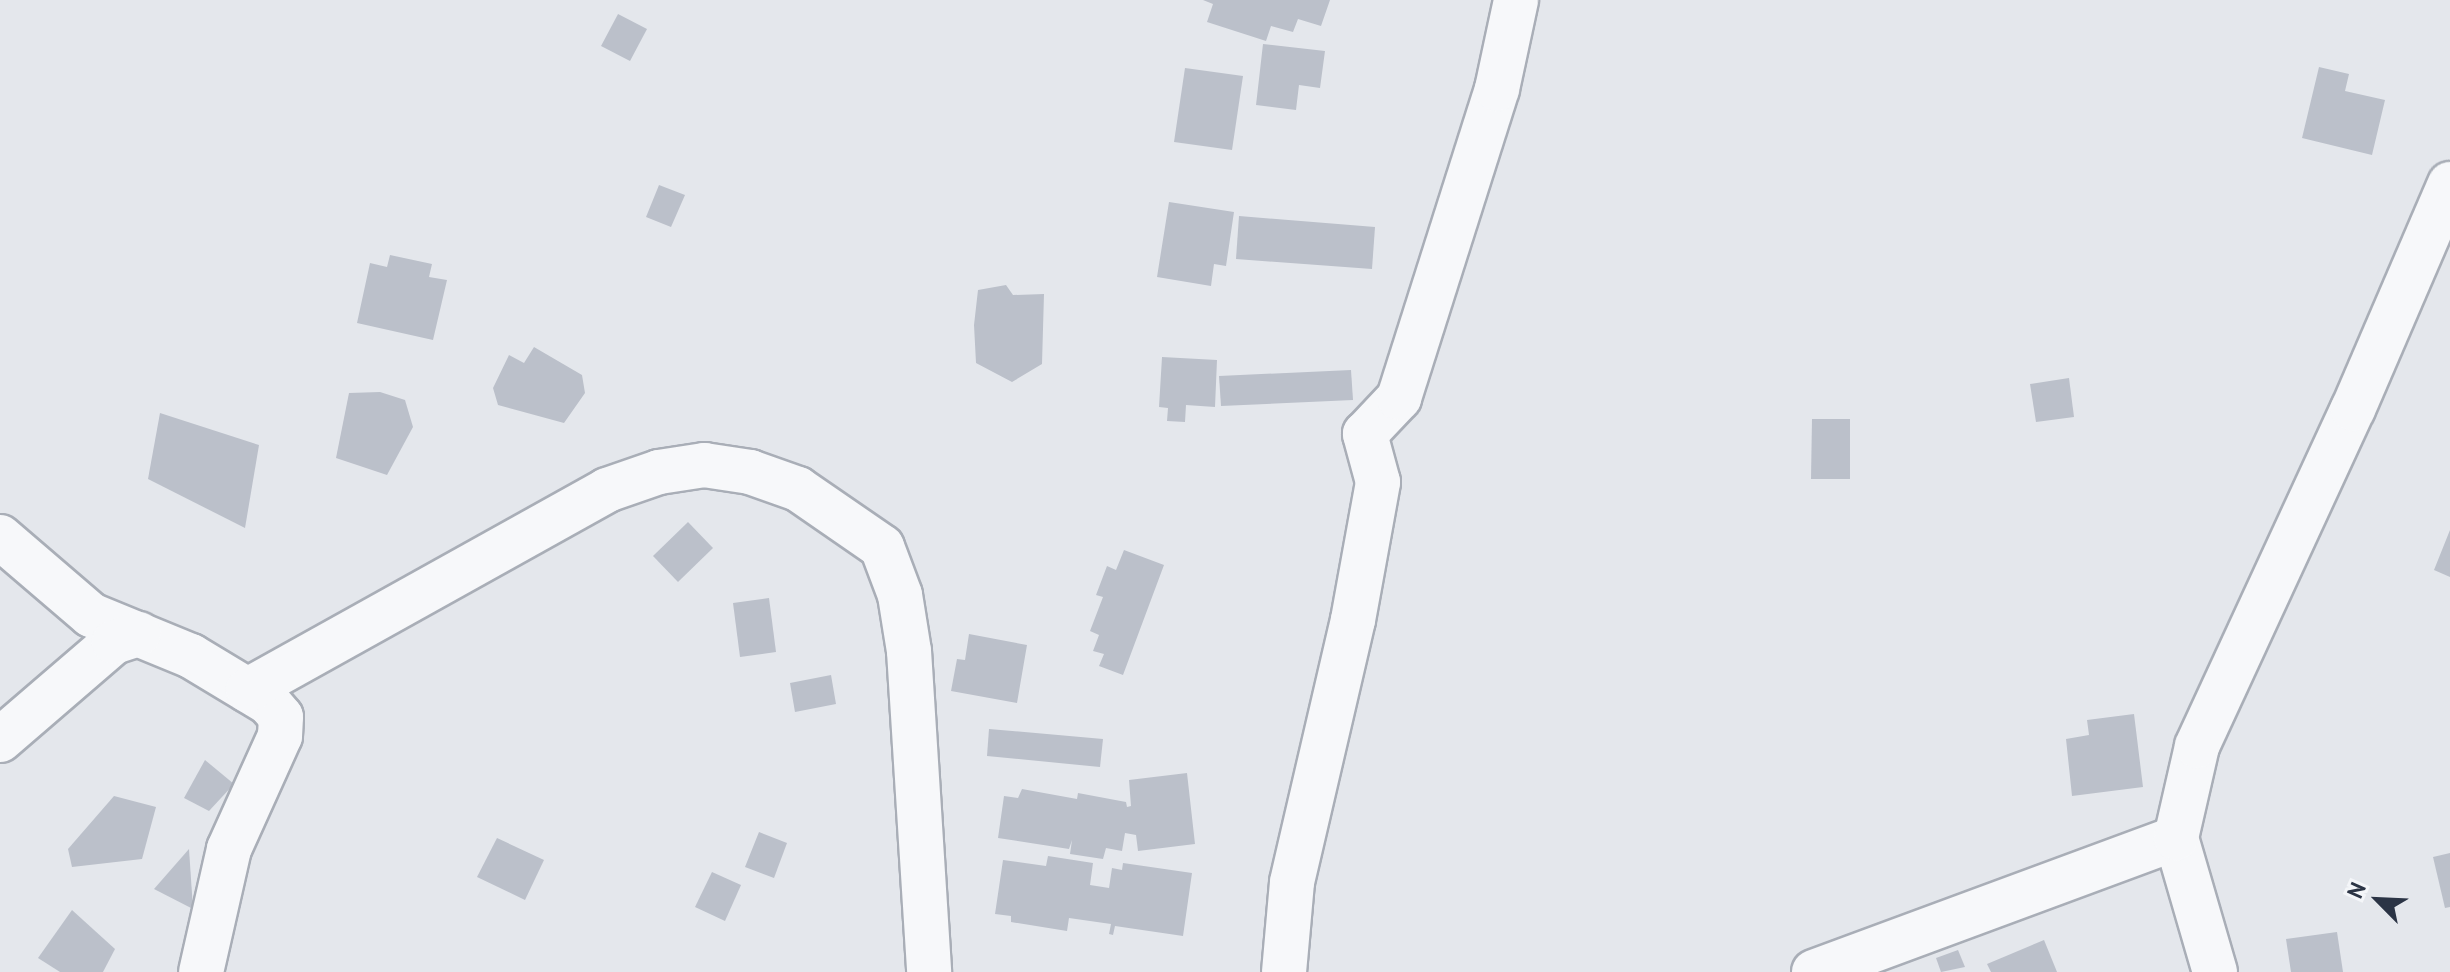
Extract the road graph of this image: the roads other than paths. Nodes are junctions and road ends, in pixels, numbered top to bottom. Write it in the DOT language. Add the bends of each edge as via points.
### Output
graph roads {
  1 [pos="1516,0"];
  2 [pos="2450,184"];
  3 [pos="0,537"];
  4 [pos="139,634"];
  5 [pos="248,690"];
  6 [pos="0,740"];
  7 [pos="2176,838"];
  8 [pos="201,972"];
  9 [pos="929,972"];
  10 [pos="1284,972"];
  11 [pos="1814,972"];
  12 [pos="2215,972"];
  1 -- 10 [label="street" via="1497,89 1399,398 1365,434 1378,482 1353,620 1292,882"];
  2 -- 7 [label="street" via="2197,746"];
  3 -- 4 [label="street" via="91,615"];
  4 -- 5 [label="street" via="191,656"];
  4 -- 6 [label="street" via="114,642"];
  5 -- 8 [label="street" via="281,717 280,736 229,849"];
  5 -- 9 [label="street" via="607,490 659,472 704,465 750,472 798,489 882,547 900,595 909,651"];
  7 -- 11 [label="street"];
  7 -- 12 [label="street"];
}
